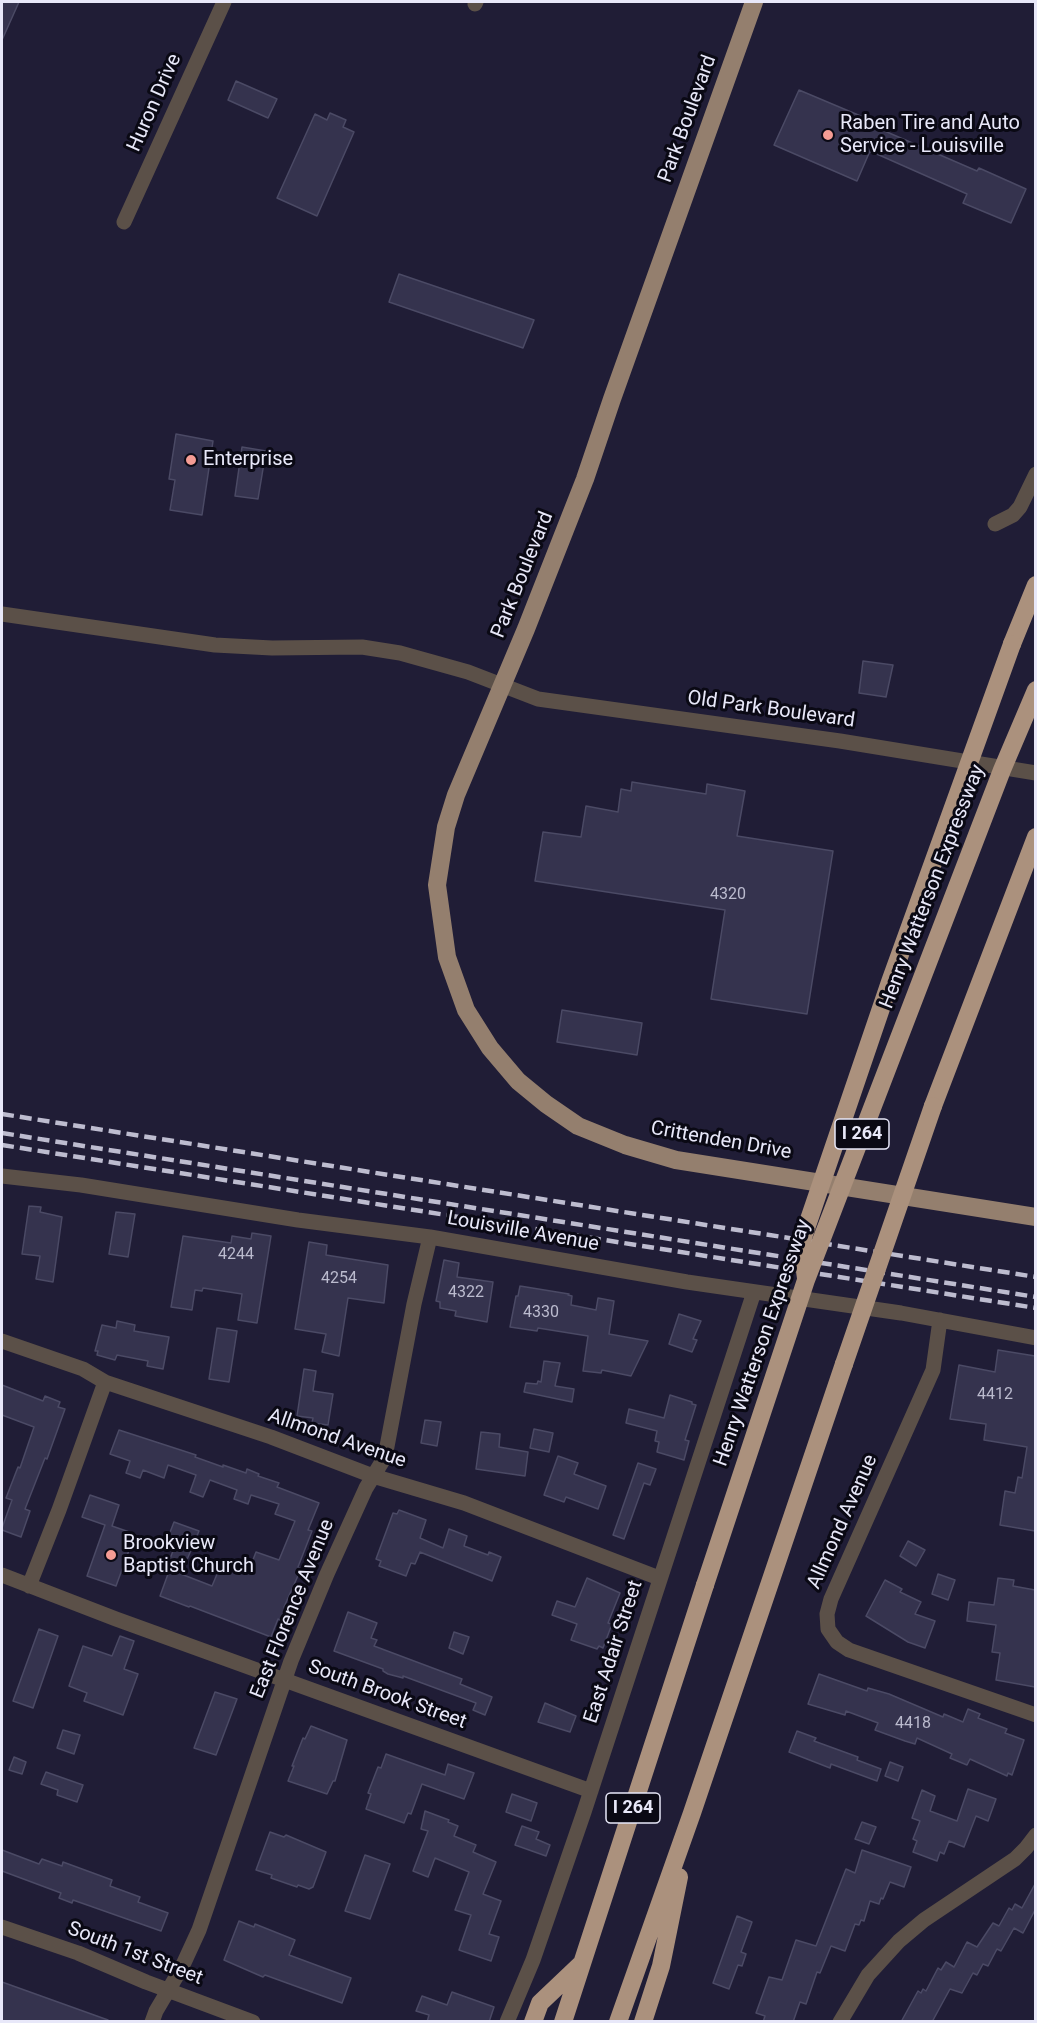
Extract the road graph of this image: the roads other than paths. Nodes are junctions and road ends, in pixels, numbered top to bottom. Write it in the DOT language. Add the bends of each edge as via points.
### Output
graph roads {
  1 [pos="224,2"];
  2 [pos="754,2"];
  3 [pos="124,222"];
  4 [pos="1035,474"];
  5 [pos="995,524"];
  6 [pos="1035,585"];
  7 [pos="2,614"];
  8 [pos="502,686"];
  9 [pos="1035,690"];
  10 [pos="1035,773"];
  11 [pos="1035,837"];
  12 [pos="2,1176"];
  13 [pos="1035,1217"];
  14 [pos="430,1238"];
  15 [pos="806,1280"];
  16 [pos="754,1292"];
  17 [pos="940,1320"];
  18 [pos="1035,1338"];
  19 [pos="2,1341"];
  20 [pos="105,1382"];
  21 [pos="373,1476"];
  22 [pos="2,1575"];
  23 [pos="659,1578"];
  24 [pos="29,1586"];
  25 [pos="285,1680"];
  26 [pos="1035,1715"];
  27 [pos="591,1791"];
  28 [pos="692,1813"];
  29 [pos="1035,1835"];
  30 [pos="2,1926"];
  31 [pos="584,1962"];
  32 [pos="168,1989"];
  33 [pos="152,2022"];
  34 [pos="253,2022"];
  35 [pos="507,2022"];
  36 [pos="533,2022"];
  37 [pos="563,2022"];
  38 [pos="618,2022"];
  39 [pos="643,2022"];
  40 [pos="840,2022"];
  1 -- 3 [label="street, Huron Drive"];
  2 -- 8 [label="main road, Park Boulevard" via="585,479"];
  4 -- 5 [label="street" via="1020,507"];
  6 -- 15 [label="highway, bridge" via="890,982 801,1243"];
  7 -- 8 [label="street" via="215,645 362,647 400,653"];
  8 -- 10 [label="street, Old Park Boulevard" via="538,699"];
  8 -- 13 [label="main road, Crittenden Drive" via="456,795 446,827 437,885 447,957 466,1010 490,1048 518,1081 578,1126 676,1160"];
  9 -- 15 [label="highway, Henry Watterson Expressway / I 264, bridge"];
  11 -- 28 [label="highway, I 264, bridge" via="933,1106"];
  12 -- 14 [label="street, Louisville Avenue"];
  14 -- 16 [label="street, Louisville Avenue"];
  14 -- 21 [label="street, East Florence Avenue" via="386,1457"];
  15 -- 31 [label="highway, Henry Watterson Expressway / I 264, bridge"];
  16 -- 17 [label="street, Louisville Avenue"];
  16 -- 23 [label="street, East Adair Street"];
  17 -- 18 [label="street, Louisville Avenue"];
  17 -- 26 [label="street, Allmond Avenue" via="933,1370 831,1599 828,1629 849,1650"];
  19 -- 20 [label="street, Allmond Avenue" via="83,1369"];
  20 -- 21 [label="street, Allmond Avenue" via="271,1437"];
  20 -- 24 [label="street"];
  21 -- 23 [label="street, Allmond Avenue" via="464,1503"];
  21 -- 25 [label="street, East Florence Avenue" via="327,1574"];
  22 -- 24 [label="street, South Brook Street"];
  23 -- 27 [label="street, East Adair Street"];
  24 -- 25 [label="street, South Brook Street"];
  25 -- 27 [label="street, South Brook Street"];
  25 -- 32 [label="street, East Florence Avenue" via="199,1930"];
  27 -- 35 [label="street, East Adair Street" via="533,1960"];
  28 -- 38 [label="highway, I 264"];
  28 -- 39 [label="highway" via="661,1966"];
  29 -- 40 [label="street" via="1015,1859 899,1941 868,1975"];
  30 -- 32 [label="street, South 1st Street"];
  31 -- 36 [label="highway" via="540,2003"];
  31 -- 37 [label="highway, Henry Watterson Expressway / I 264"];
  32 -- 33 [label="street, East Florence Avenue"];
  32 -- 34 [label="street, South 1st Street"];
}
